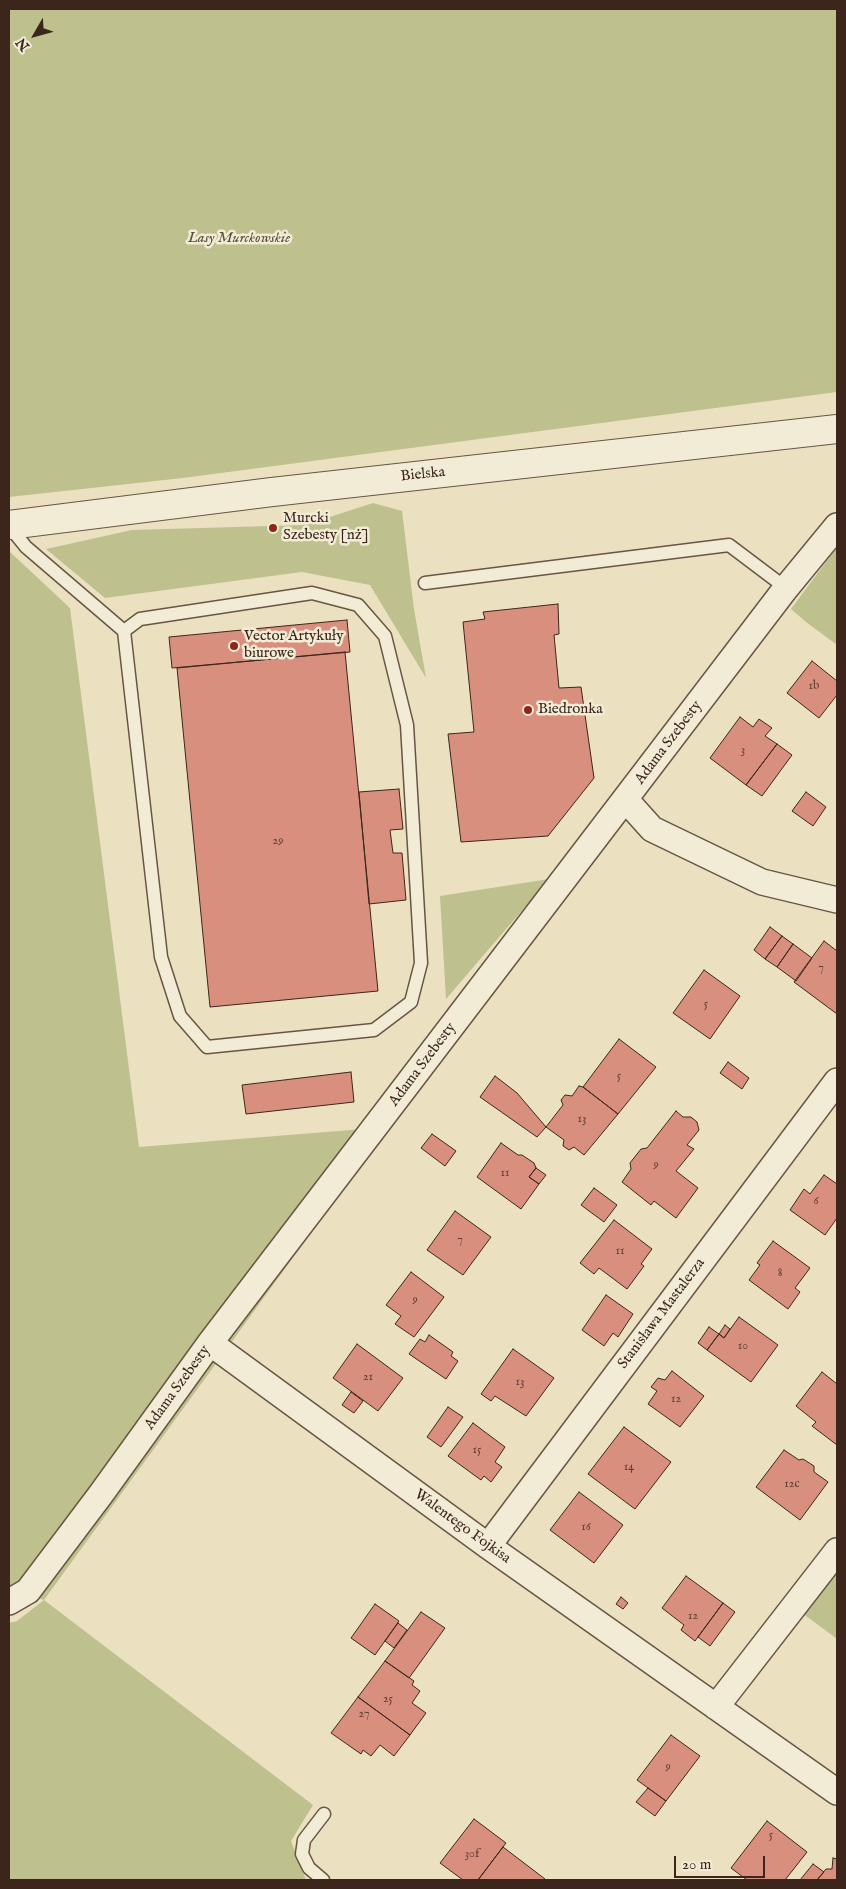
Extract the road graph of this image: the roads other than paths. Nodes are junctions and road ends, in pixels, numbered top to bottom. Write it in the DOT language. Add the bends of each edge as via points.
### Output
graph roads {
  1 [pos="837,429"];
  2 [pos="9,526"];
  3 [pos="837,526"];
  4 [pos="425,584"];
  5 [pos="786,588"];
  6 [pos="124,631"];
  7 [pos="626,800"];
  8 [pos="837,900"];
  9 [pos="837,1081"];
  10 [pos="210,1343"];
  11 [pos="488,1546"];
  12 [pos="837,1551"];
  13 [pos="9,1602"];
  14 [pos="716,1707"];
  15 [pos="837,1792"];
  16 [pos="324,1814"];
  17 [pos="323,1880"];
  1 -- 2 [label="street, Bielska" via="272,492"];
  2 -- 6 [label="lane" via="26,547"];
  3 -- 5 [label="street, Adama Szebesty"];
  4 -- 5 [label="lane" via="729,545"];
  5 -- 7 [label="street, Adama Szebesty"];
  6 -- 6 [label="lane" via="161,957 180,1016 206,1047 374,1030 411,1002 421,963 407,725 385,636 358,605 312,594 140,619"];
  7 -- 8 [label="street" via="652,829 762,882"];
  7 -- 10 [label="street, Adama Szebesty"];
  9 -- 11 [label="street, Stanisława Mastalerza"];
  10 -- 11 [label="street, Walentego Fojkisa"];
  10 -- 13 [label="street, Adama Szebesty" via="28,1591"];
  11 -- 14 [label="street, Walentego Fojkisa"];
  12 -- 14 [label="street"];
  14 -- 15 [label="street, Walentego Fojkisa"];
  16 -- 17 [label="lane" via="304,1840 302,1854 309,1868"];
}
